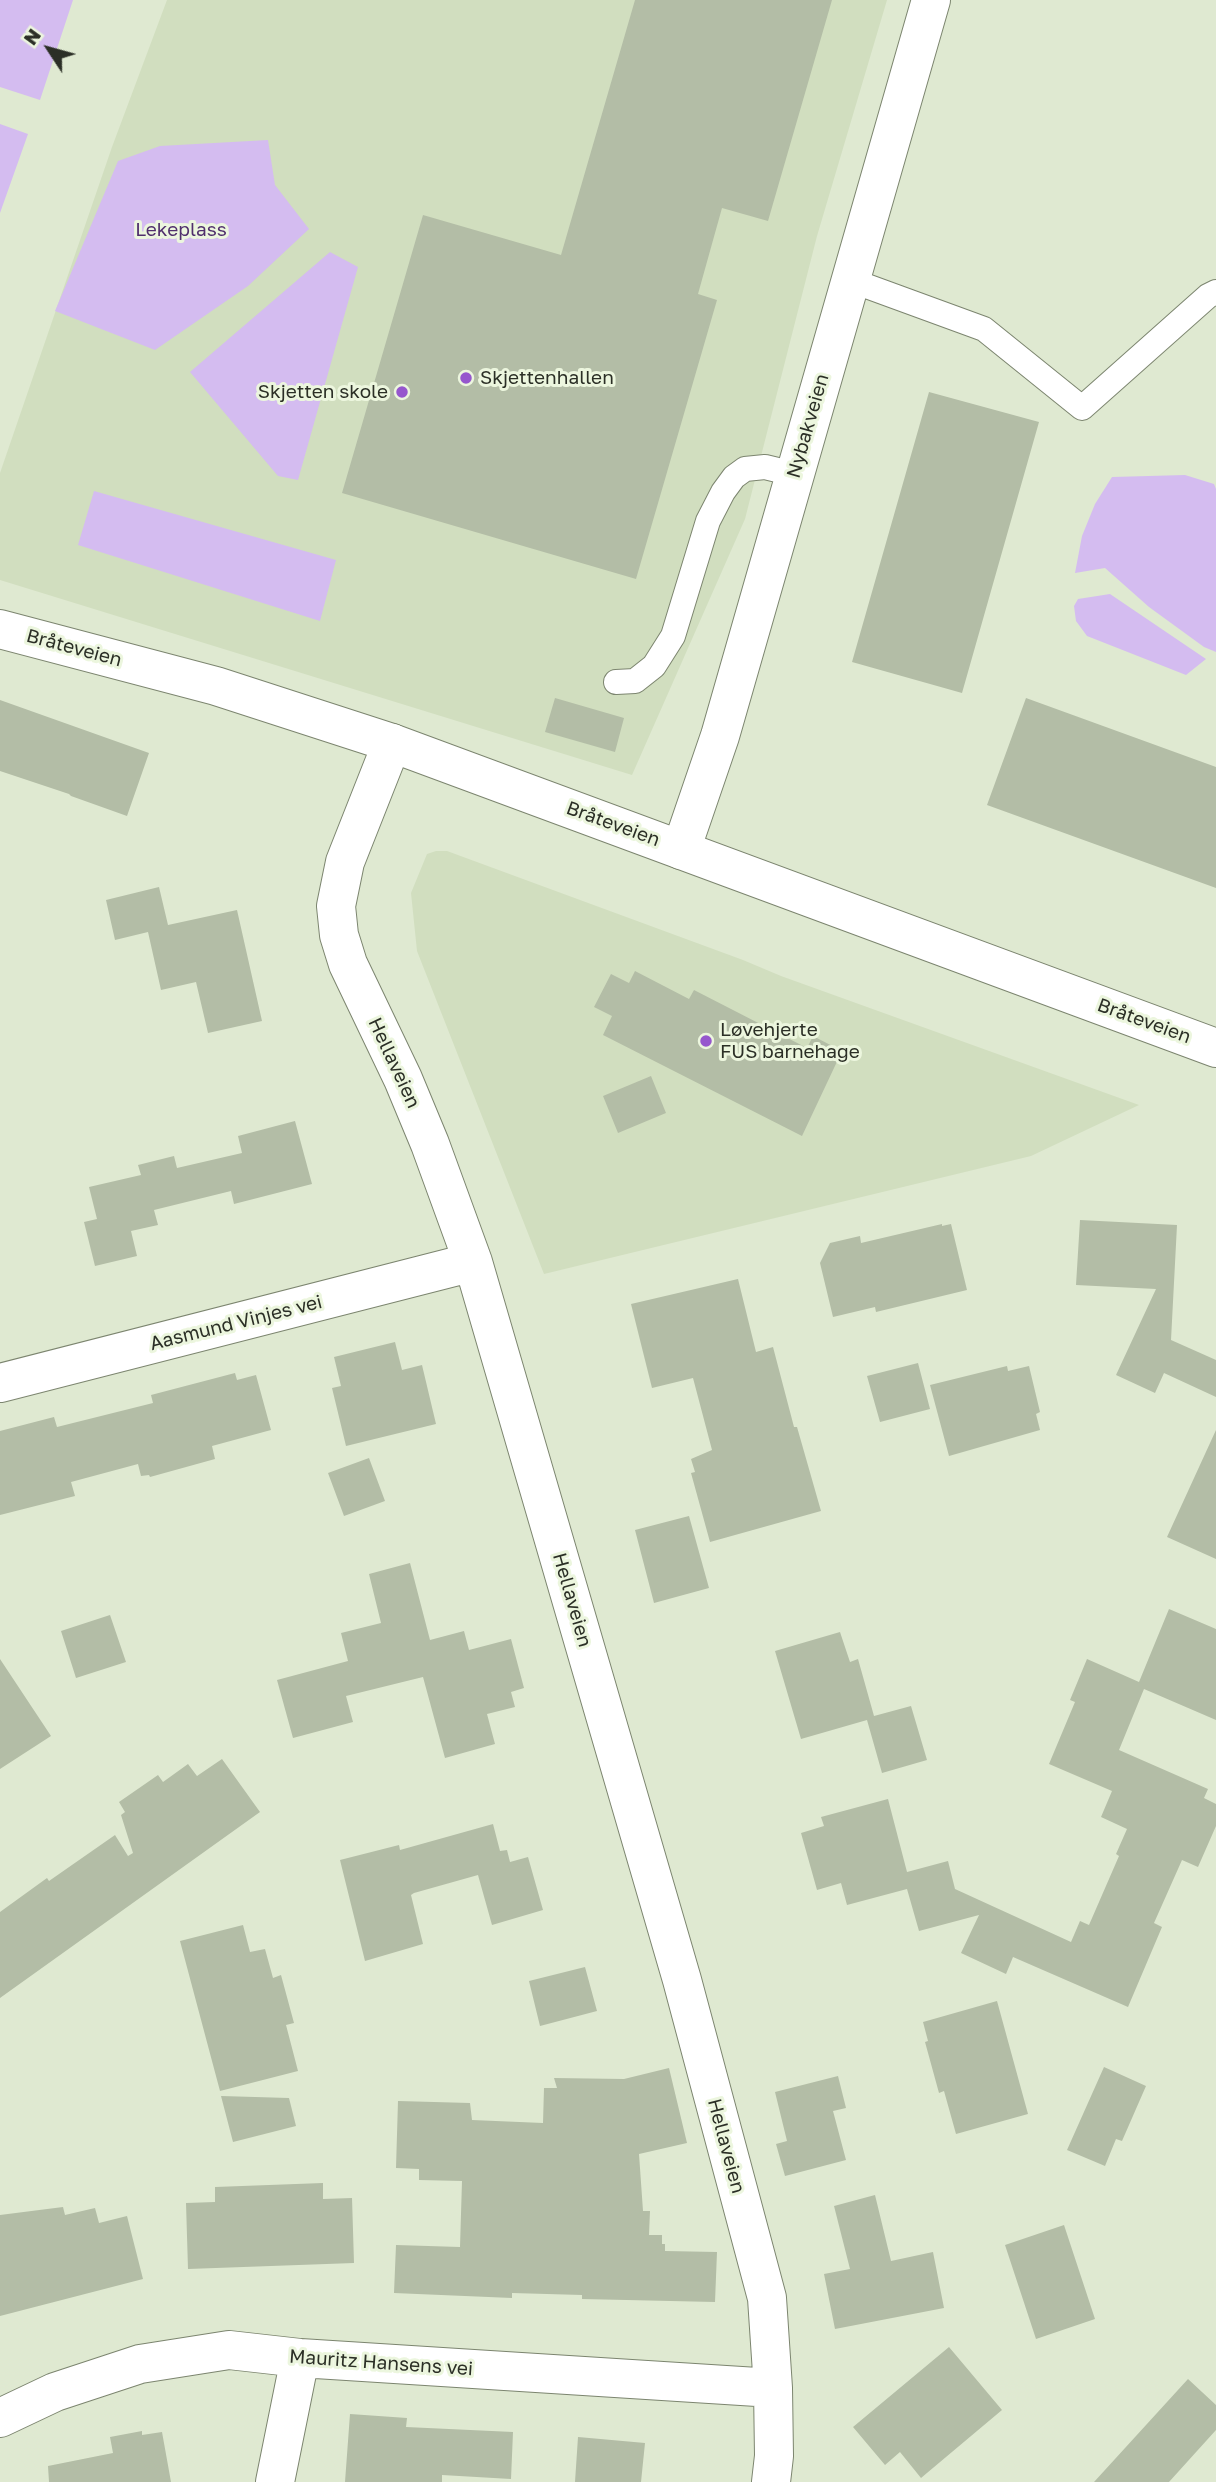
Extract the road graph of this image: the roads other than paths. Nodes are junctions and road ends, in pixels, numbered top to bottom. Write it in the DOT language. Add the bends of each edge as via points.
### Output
graph roads {
  1 [pos="931,0"];
  2 [pos="850,280"];
  3 [pos="1216,292"];
  4 [pos="794,474"];
  5 [pos="0,629"];
  6 [pos="616,682"];
  7 [pos="392,743"];
  8 [pos="681,850"];
  9 [pos="1216,1048"];
  10 [pos="473,1262"];
  11 [pos="0,1383"];
  12 [pos="300,2358"];
  13 [pos="774,2388"];
  14 [pos="0,2418"];
  15 [pos="275,2482"];
  16 [pos="771,2482"];
  1 -- 2 [label="street, Nybakveien"];
  2 -- 3 [label="lane" via="984,329 1082,408"];
  2 -- 4 [label="street, Nybakveien"];
  4 -- 6 [label="lane" via="765,467 734,477 708,521 673,635 654,666 635,681"];
  4 -- 8 [label="street, Nybakveien" via="720,736"];
  5 -- 7 [label="street, Bråteveien" via="216,685"];
  7 -- 8 [label="street, Bråteveien"];
  7 -- 10 [label="street, Hellaveien" via="345,862 336,906 339,935 430,1144"];
  8 -- 9 [label="street, Bråteveien"];
  10 -- 11 [label="street, Aasmund Vinjes vei"];
  10 -- 13 [label="street, Hellaveien" via="682,1980 767,2298"];
  12 -- 13 [label="street, Mauritz Hansens vei"];
  12 -- 14 [label="street, Mauritz Hansens vei" via="229,2350 140,2364 55,2392"];
  12 -- 15 [label="street"];
  13 -- 16 [label="street, Hellaveien"];
}
